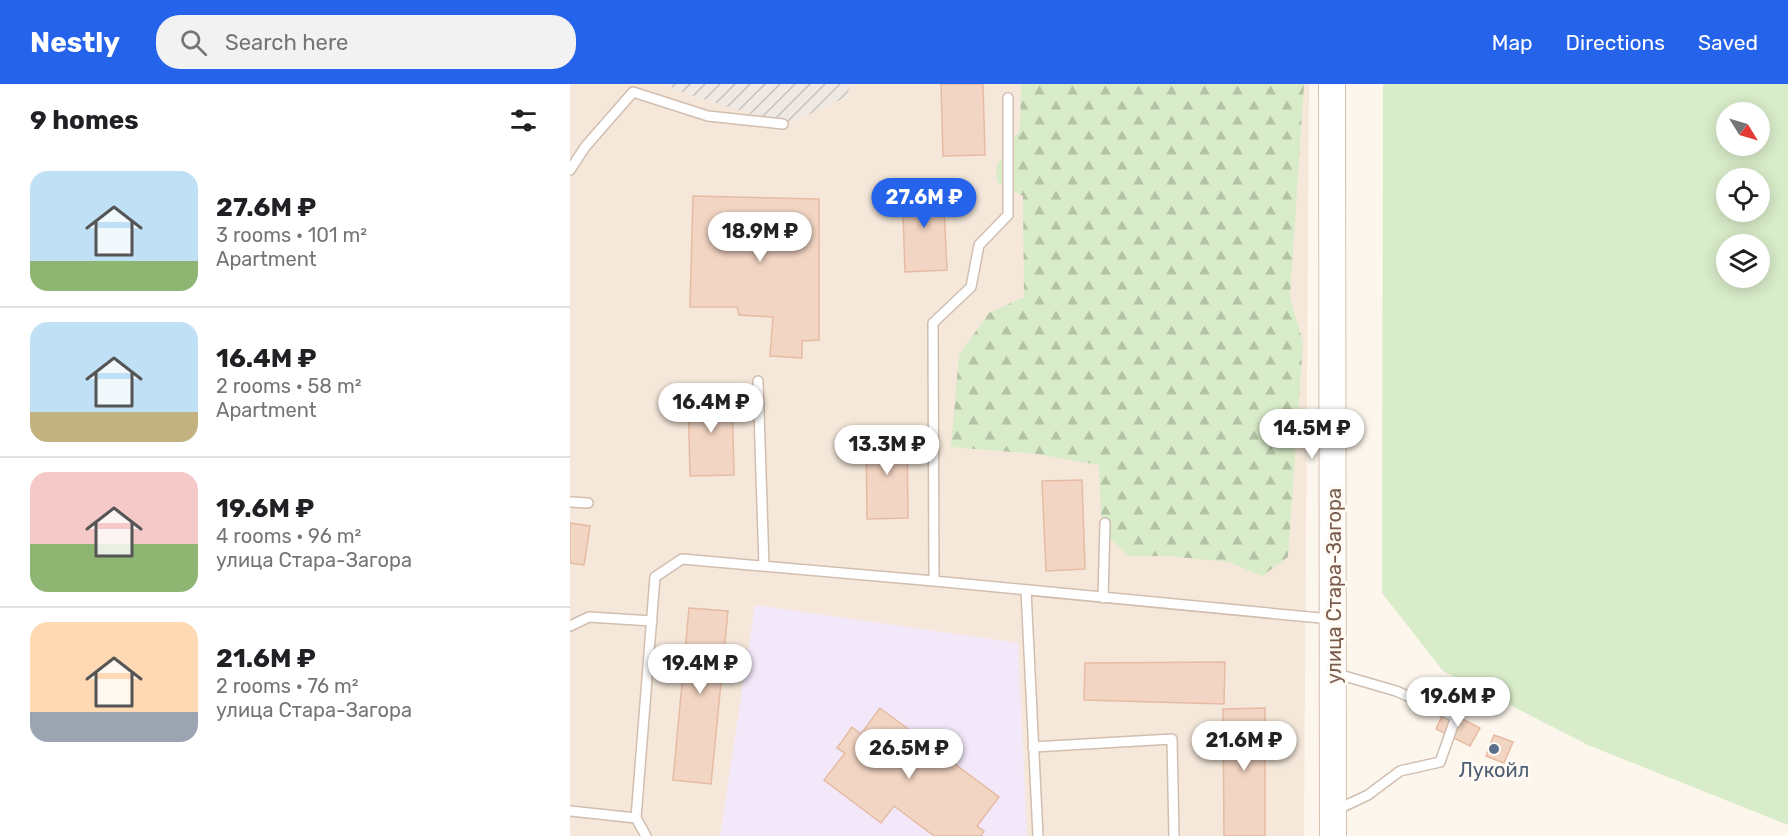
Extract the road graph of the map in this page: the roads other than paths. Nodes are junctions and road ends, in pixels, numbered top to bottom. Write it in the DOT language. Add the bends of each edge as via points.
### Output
graph roads {
  1 [pos="1332,84"];
  2 [pos="633,88"];
  3 [pos="1008,98"];
  4 [pos="783,124"];
  5 [pos="570,170"];
  6 [pos="758,381"];
  7 [pos="570,502"];
  8 [pos="588,503"];
  9 [pos="1105,523"];
  10 [pos="764,566"];
  11 [pos="934,581"];
  12 [pos="1026,590"];
  13 [pos="1103,598"];
  14 [pos="1334,620"];
  15 [pos="652,621"];
  16 [pos="570,626"];
  17 [pos="1334,673"];
  18 [pos="1033,747"];
  19 [pos="570,811"];
  20 [pos="636,818"];
  21 [pos="1333,824"];
  22 [pos="646,836"];
  23 [pos="1038,836"];
  24 [pos="1174,836"];
  1 -- 14 [label="main road, улица Стара-Загора"];
  2 -- 4 [label="lane" via="708,116"];
  2 -- 5 [label="lane"];
  3 -- 11 [label="lane" via="1008,215 979,244 971,286 933,322"];
  6 -- 10 [label="lane"];
  7 -- 8 [label="lane"];
  9 -- 13 [label="lane"];
  10 -- 11 [label="lane"];
  10 -- 15 [label="lane" via="682,559 655,577"];
  11 -- 12 [label="lane"];
  12 -- 13 [label="lane"];
  12 -- 18 [label="lane"];
  13 -- 14 [label="lane"];
  14 -- 17 [label="main road, улица Стара-Загора"];
  15 -- 16 [label="lane" via="588,617"];
  15 -- 20 [label="lane"];
  17 -- 21 [label="main road, улица Стара-Загора"];
  17 -- 21 [label="lane" via="1396,691 1456,717 1440,762 1400,771"];
  18 -- 23 [label="lane"];
  18 -- 24 [label="lane" via="1172,739"];
  19 -- 20 [label="lane"];
  20 -- 22 [label="lane"];
}
